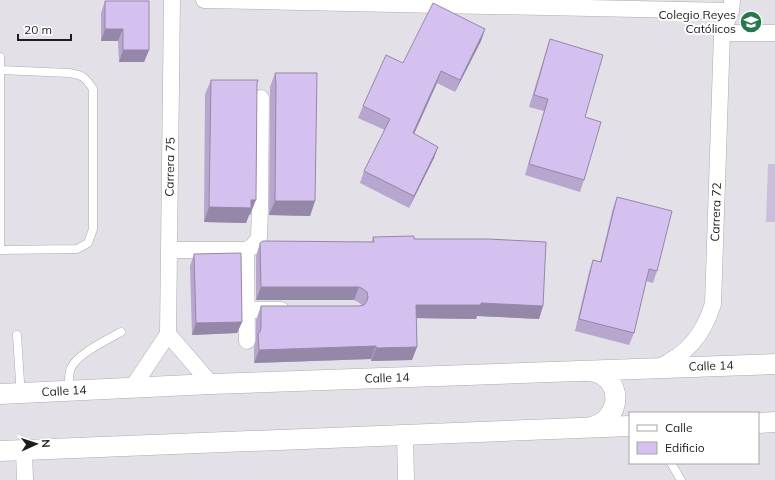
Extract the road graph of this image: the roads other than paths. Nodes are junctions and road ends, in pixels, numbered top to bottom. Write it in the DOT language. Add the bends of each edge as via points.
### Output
graph roads {
  1 [pos="172,0"];
  2 [pos="204,0"];
  3 [pos="285,1"];
  4 [pos="714,5"];
  5 [pos="732,6"];
  6 [pos="722,33"];
  7 [pos="775,33"];
  8 [pos="0,56"];
  9 [pos="0,70"];
  10 [pos="261,98"];
  11 [pos="0,250"];
  12 [pos="169,250"];
  13 [pos="246,250"];
  14 [pos="247,310"];
  15 [pos="293,310"];
  16 [pos="121,332"];
  17 [pos="168,334"];
  18 [pos="17,335"];
  19 [pos="247,341"];
  20 [pos="775,364"];
  21 [pos="657,368"];
  22 [pos="588,371"];
  23 [pos="211,384"];
  24 [pos="132,388"];
  25 [pos="69,391"];
  26 [pos="20,393"];
  27 [pos="0,394"];
  28 [pos="775,422"];
  29 [pos="759,423"];
  30 [pos="629,426"];
  31 [pos="589,427"];
  32 [pos="405,434"];
  33 [pos="24,450"];
  34 [pos="0,451"];
  35 [pos="672,464"];
  36 [pos="25,480"];
  37 [pos="406,480"];
  38 [pos="681,480"];
  1 -- 12 [label="street, Carrera 75"];
  2 -- 3 [label="street"];
  3 -- 4 [label="street"];
  4 -- 5 [label="street"];
  4 -- 6 [label="street, Carrera 72"];
  5 -- 6 [label="street, Carrera 72"];
  6 -- 7 [label="street"];
  6 -- 21 [label="street, Carrera 72" via="713,304 705,325 693,343 677,357"];
  8 -- 9 [label="lane"];
  9 -- 11 [label="lane"];
  9 -- 11 [label="lane" via="80,75 93,89 93,229 88,243 77,249"];
  10 -- 13 [label="street" via="259,237 252,247"];
  12 -- 13 [label="street"];
  12 -- 17 [label="street, Carrera 75"];
  13 -- 14 [label="street"];
  14 -- 15 [label="street"];
  14 -- 19 [label="street"];
  16 -- 25 [label="lane" via="76,360 70,369"];
  17 -- 23 [label="street"];
  17 -- 24 [label="street"];
  18 -- 26 [label="lane"];
  20 -- 21 [label="street, Calle 14"];
  21 -- 22 [label="street, Calle 14"];
  22 -- 23 [label="street, Calle 14"];
  22 -- 31 [label="street" via="596,372 607,379 612,385 615,399 608,419"];
  23 -- 24 [label="street, Calle 14"];
  24 -- 25 [label="street, Calle 14"];
  25 -- 26 [label="street, Calle 14"];
  26 -- 27 [label="street, Calle 14"];
  28 -- 29 [label="street"];
  30 -- 31 [label="street"];
  31 -- 32 [label="street"];
  32 -- 33 [label="street"];
  32 -- 37 [label="street"];
  33 -- 34 [label="street"];
  33 -- 36 [label="street"];
  35 -- 38 [label="lane"];
}
